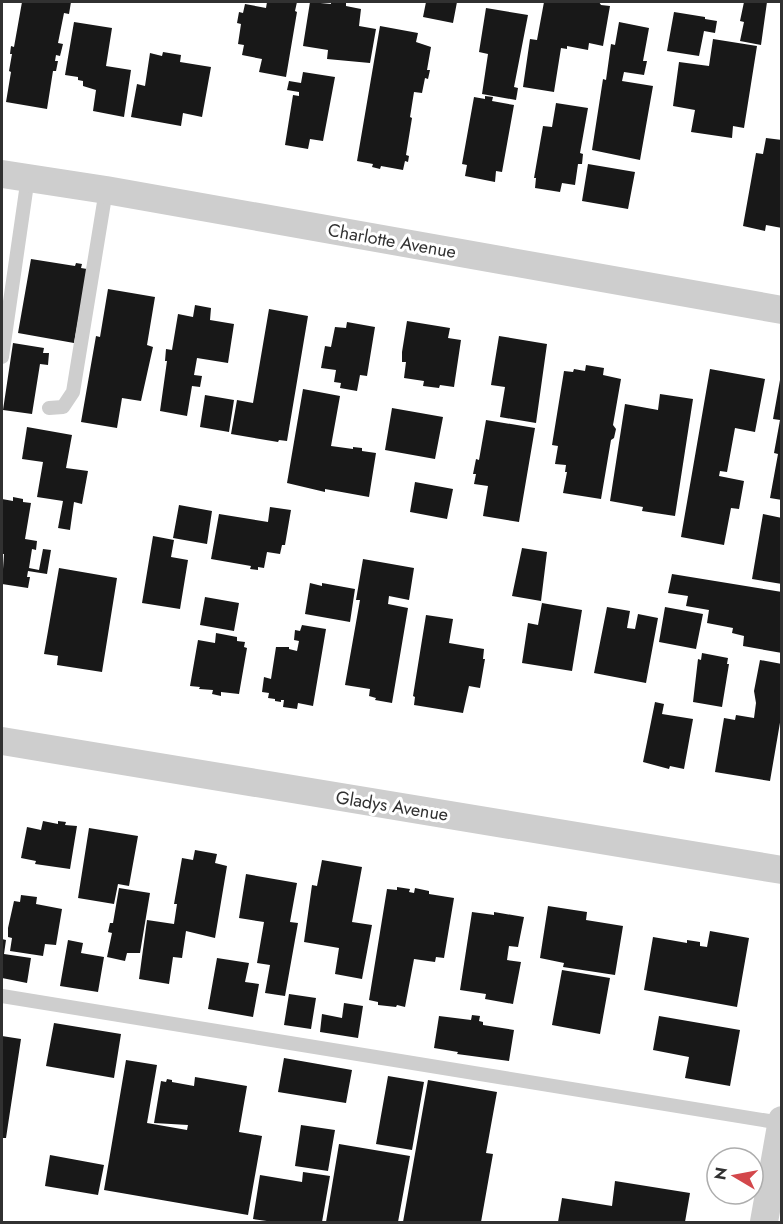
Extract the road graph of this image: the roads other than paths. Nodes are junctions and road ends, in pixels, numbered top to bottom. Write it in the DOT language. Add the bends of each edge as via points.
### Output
graph roads {
  1 [pos="15,175"];
  2 [pos="106,190"];
  3 [pos="782,310"];
  4 [pos="2,357"];
  5 [pos="49,408"];
  6 [pos="2,741"];
  7 [pos="782,870"];
  8 [pos="2,996"];
  9 [pos="781,1122"];
  10 [pos="764,1222"];
  1 -- 2 [label="street, Charlotte Avenue"];
  1 -- 4 [label="lane"];
  2 -- 3 [label="street, Charlotte Avenue"];
  2 -- 5 [label="lane" via="73,392 63,407"];
  6 -- 7 [label="street, Gladys Avenue"];
  8 -- 9 [label="lane"];
  9 -- 10 [label="street"];
}
